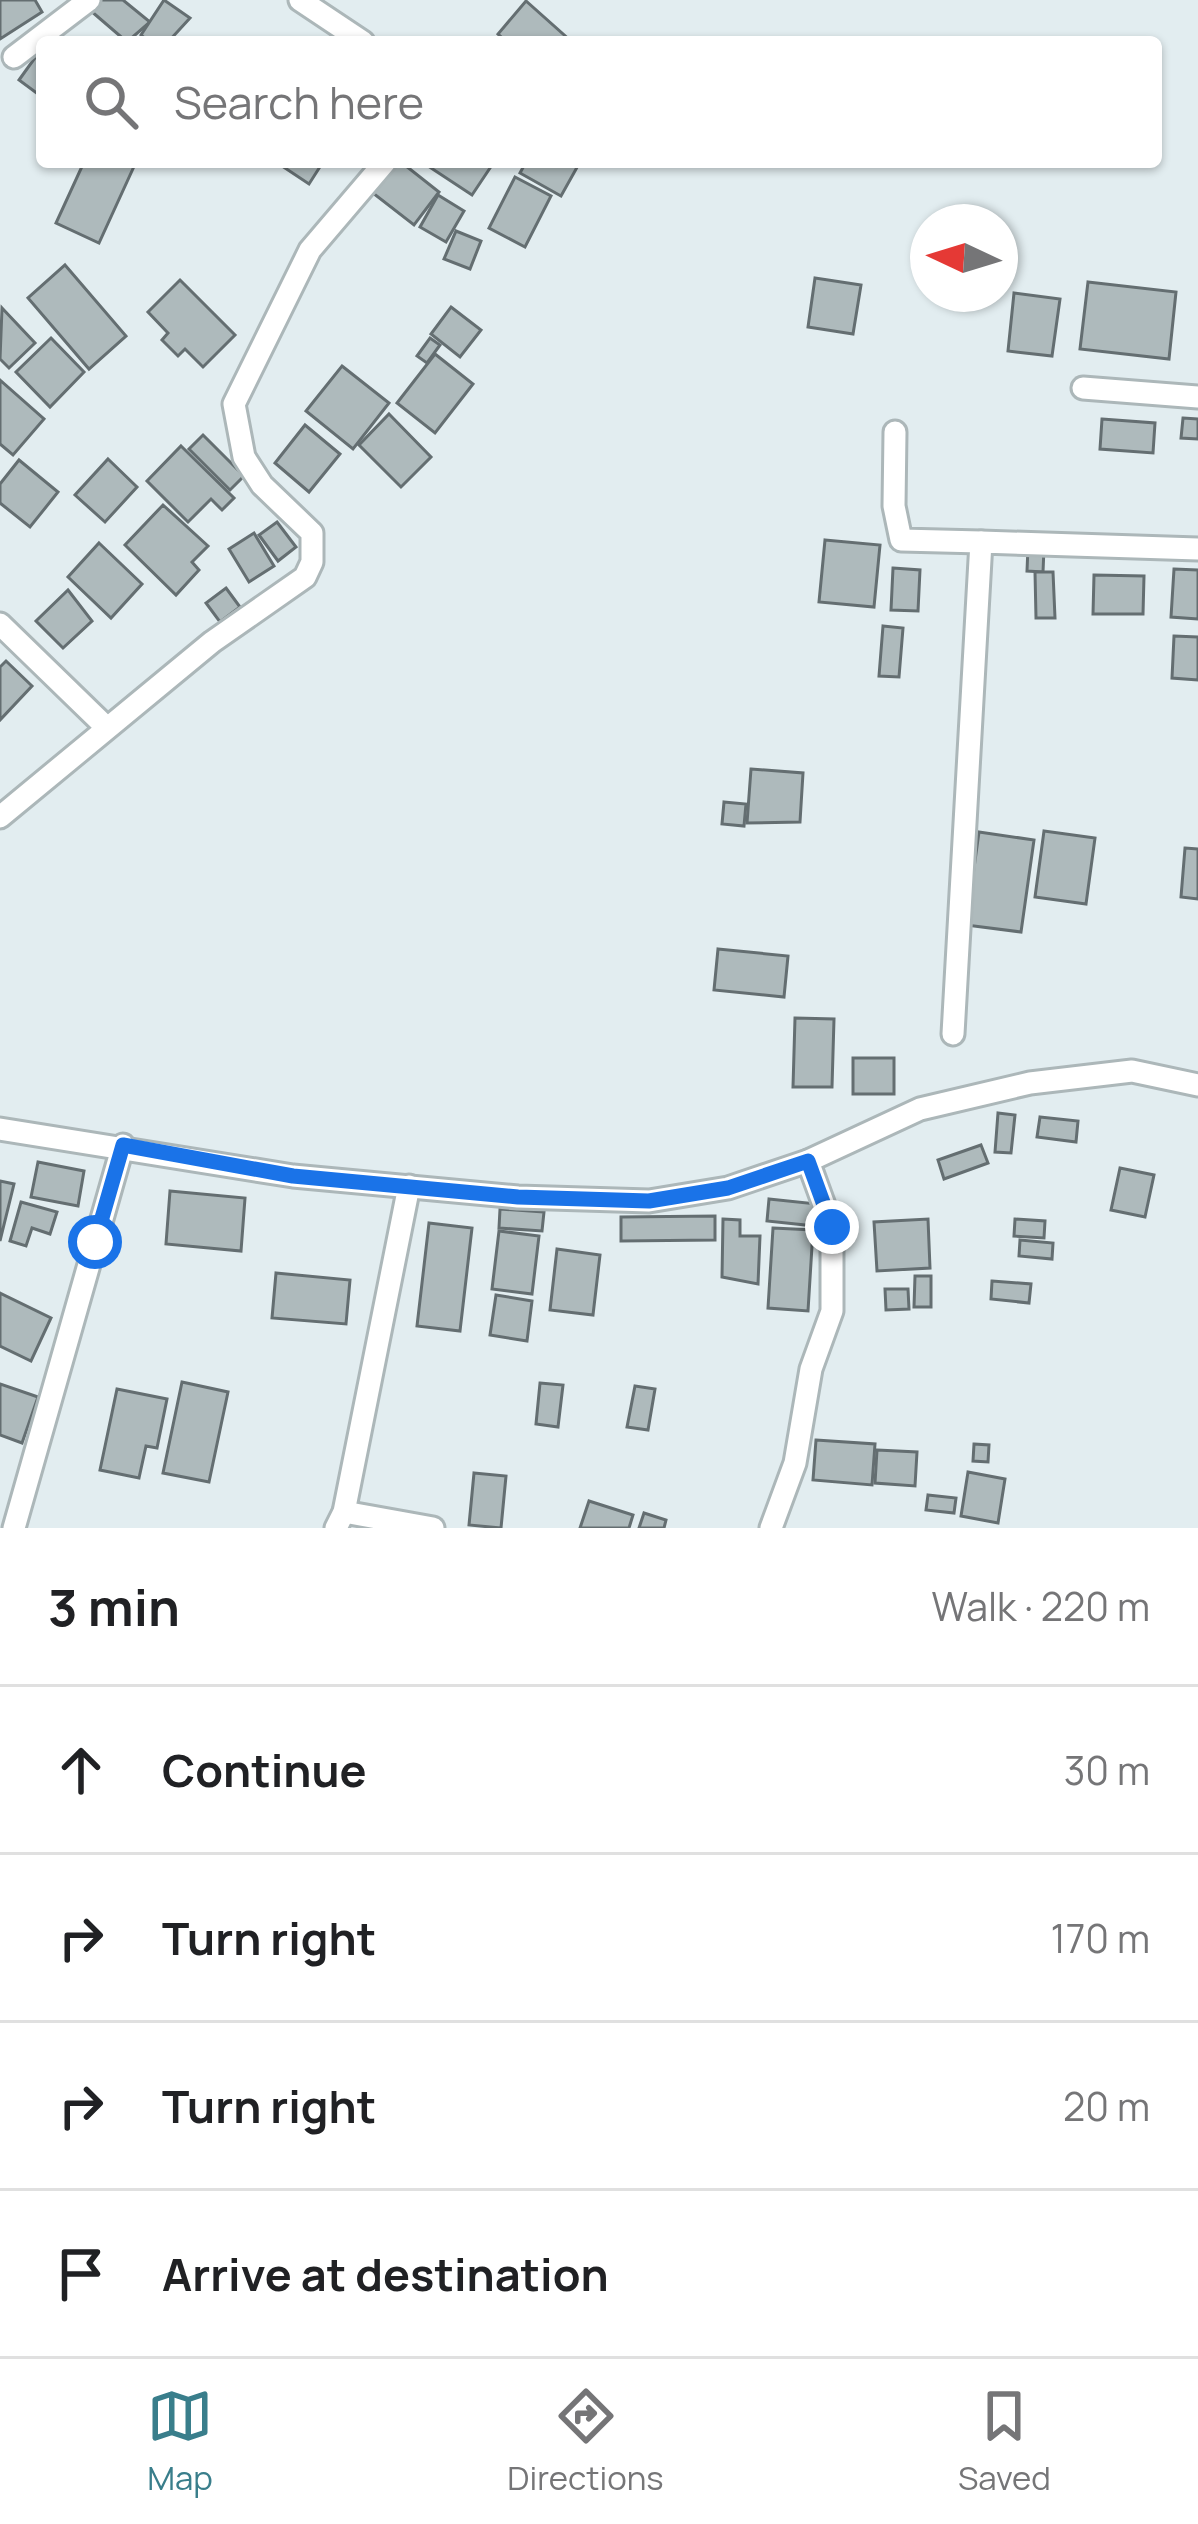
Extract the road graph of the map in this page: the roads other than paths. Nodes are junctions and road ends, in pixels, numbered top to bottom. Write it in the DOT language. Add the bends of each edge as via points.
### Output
graph roads {
  1 [pos="89,0"];
  2 [pos="300,0"];
  3 [pos="42,36"];
  4 [pos="354,36"];
  5 [pos="36,40"];
  6 [pos="14,57"];
  7 [pos="380,168"];
  8 [pos="1083,388"];
  9 [pos="1198,397"];
  10 [pos="895,432"];
  11 [pos="981,542"];
  12 [pos="1198,549"];
  13 [pos="0,624"];
  14 [pos="106,727"];
  15 [pos="0,817"];
  16 [pos="953,1034"];
  17 [pos="1198,1085"];
  18 [pos="0,1129"];
  19 [pos="123,1145"];
  20 [pos="808,1161"];
  21 [pos="409,1186"];
  22 [pos="340,1520"];
  23 [pos="14,1528"];
  24 [pos="433,1528"];
  25 [pos="770,1528"];
  1 -- 3 [label="street"];
  2 -- 4 [label="street"];
  5 -- 6 [label="street"];
  7 -- 14 [label="street" via="310,250 234,404 244,457 312,533 305,577"];
  8 -- 9 [label="street"];
  10 -- 11 [label="street" via="901,540"];
  11 -- 12 [label="street"];
  11 -- 16 [label="street"];
  13 -- 14 [label="street"];
  14 -- 15 [label="street"];
  17 -- 20 [label="street" via="1132,1071 1030,1083 920,1109"];
  18 -- 19 [label="street"];
  19 -- 21 [label="street" via="293,1176"];
  19 -- 23 [label="street"];
  20 -- 21 [label="street" via="728,1188 649,1201"];
  20 -- 25 [label="street" via="832,1227 832,1311 795,1463"];
  21 -- 22 [label="street"];
  22 -- 24 [label="street"];
}
